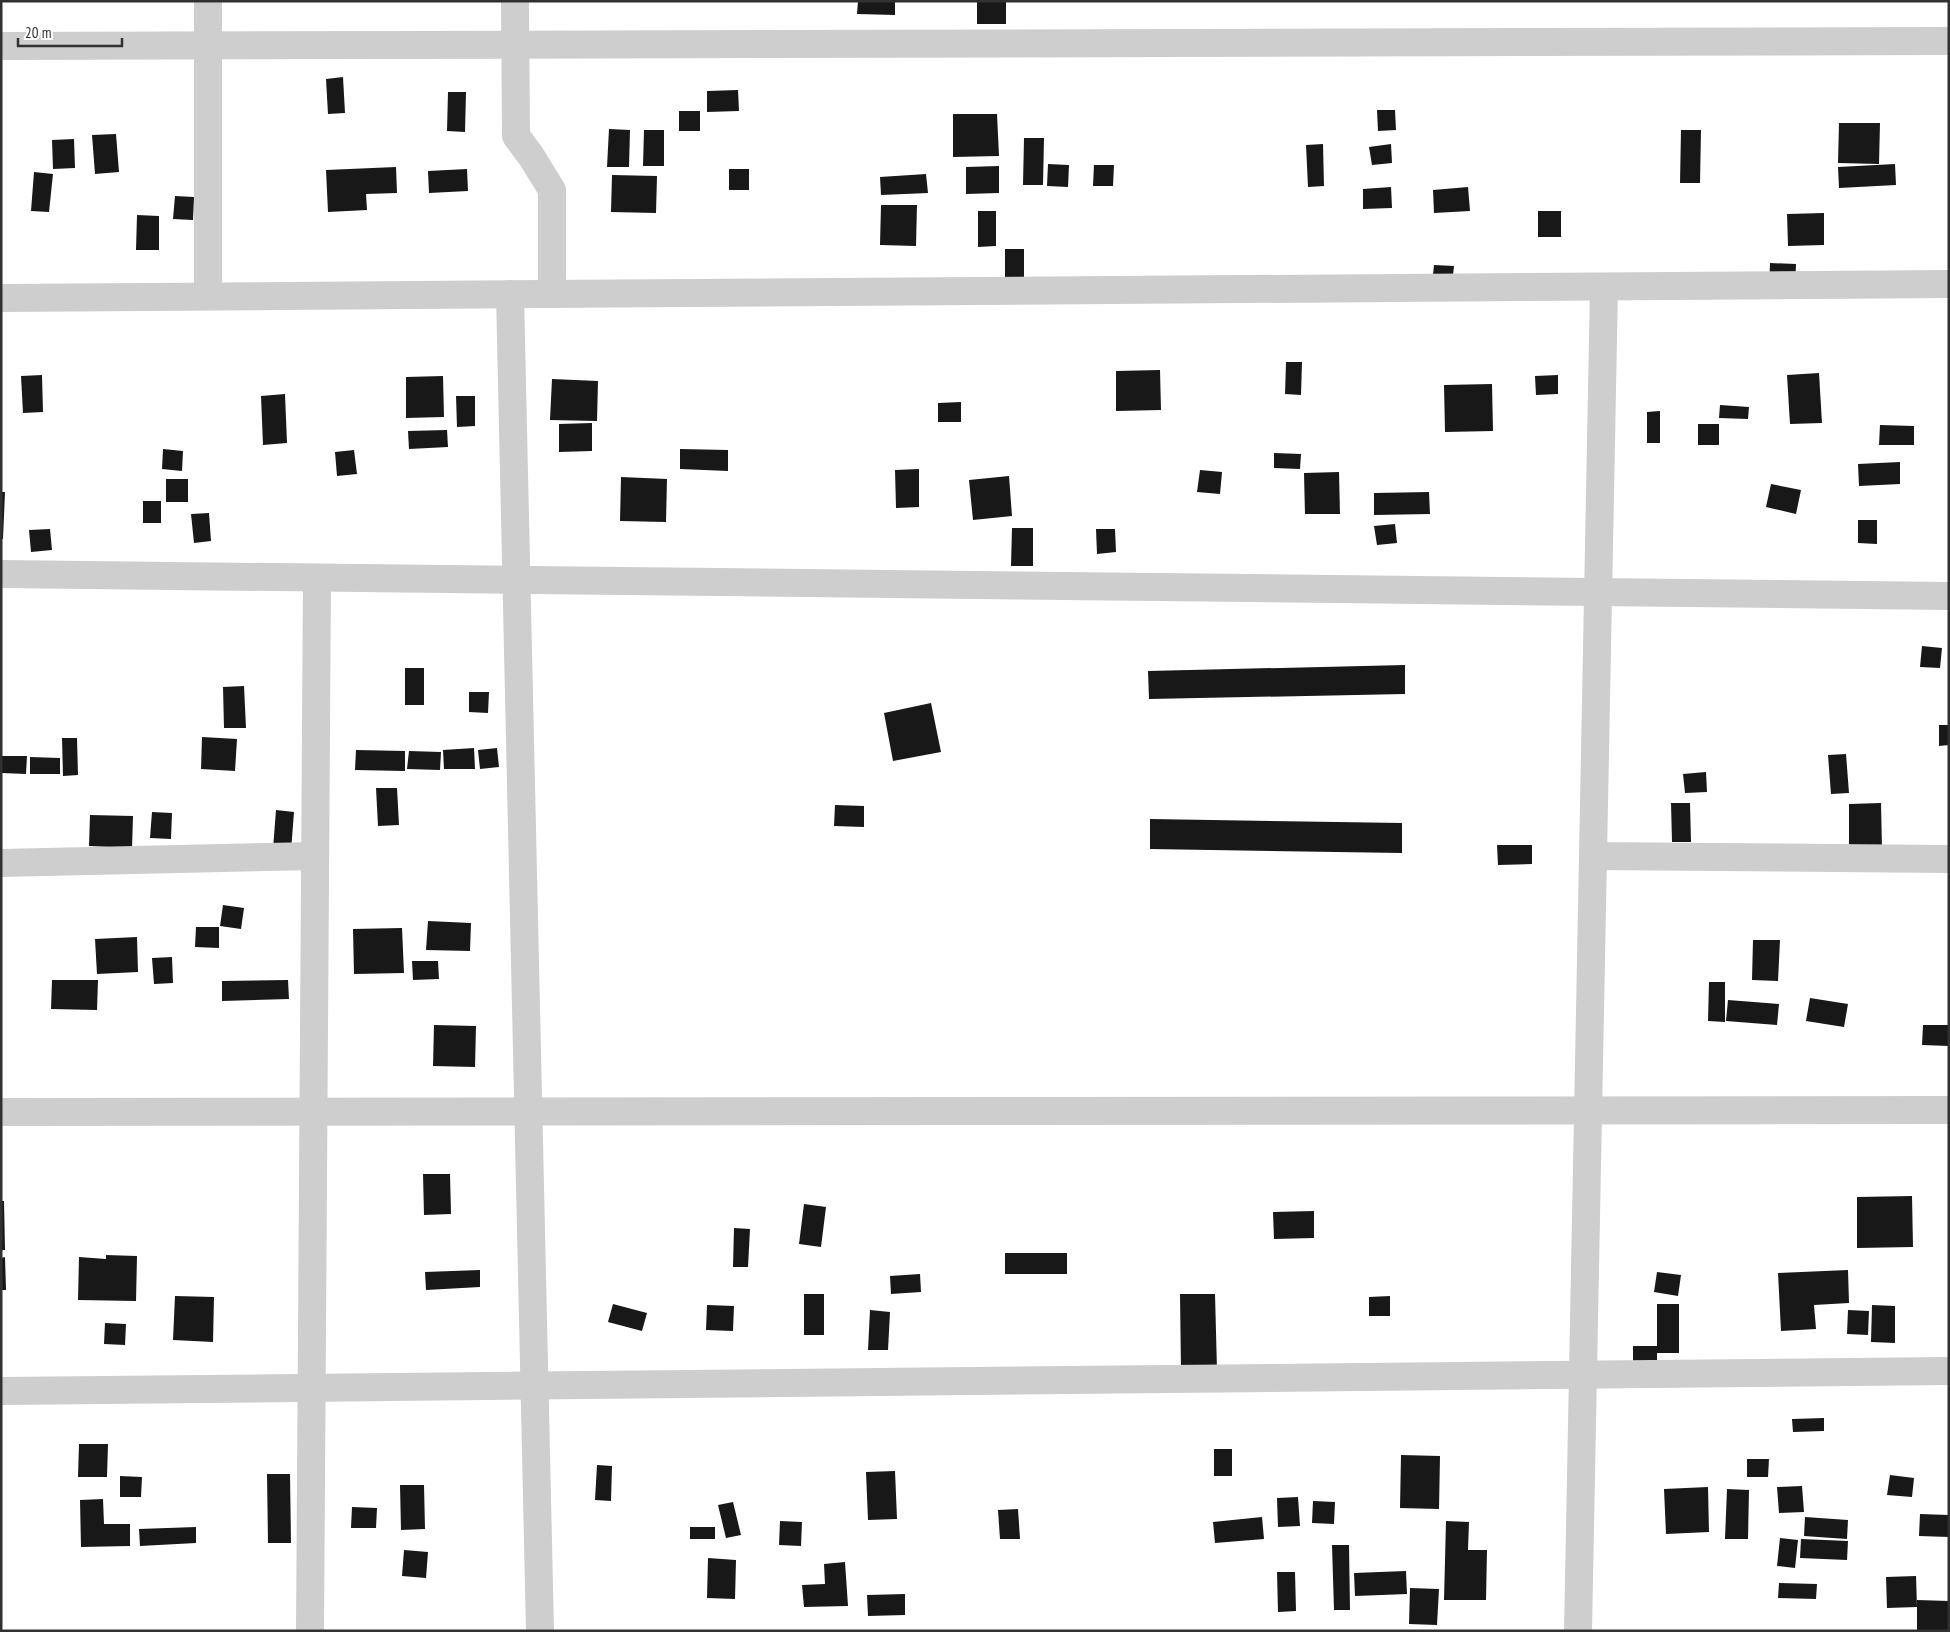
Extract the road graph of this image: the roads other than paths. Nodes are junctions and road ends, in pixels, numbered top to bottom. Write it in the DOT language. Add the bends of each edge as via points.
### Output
graph roads {
  1 [pos="208,1"];
  2 [pos="515,1"];
  3 [pos="1949,40"];
  4 [pos="515,44"];
  5 [pos="1,46"];
  6 [pos="208,46"];
  7 [pos="1949,284"];
  8 [pos="1604,287"];
  9 [pos="510,294"];
  10 [pos="552,294"];
  11 [pos="208,296"];
  12 [pos="1,298"];
  13 [pos="1,574"];
  14 [pos="317,578"];
  15 [pos="516,581"];
  16 [pos="1598,592"];
  17 [pos="1949,596"];
  18 [pos="315,856"];
  19 [pos="1593,856"];
  20 [pos="1949,859"];
  21 [pos="1,863"];
  22 [pos="1588,1110"];
  23 [pos="1949,1110"];
  24 [pos="1,1112"];
  25 [pos="314,1112"];
  26 [pos="528,1112"];
  27 [pos="1949,1371"];
  28 [pos="1583,1374"];
  29 [pos="534,1385"];
  30 [pos="311,1387"];
  31 [pos="1,1391"];
  32 [pos="310,1631"];
  33 [pos="540,1631"];
  34 [pos="1578,1631"];
  1 -- 6 [label="street"];
  2 -- 4 [label="street"];
  3 -- 4 [label="street"];
  4 -- 6 [label="street"];
  4 -- 10 [label="street" via="516,136 552,190"];
  5 -- 6 [label="street"];
  6 -- 11 [label="street"];
  7 -- 8 [label="street"];
  8 -- 10 [label="street"];
  8 -- 16 [label="street"];
  9 -- 10 [label="street"];
  9 -- 11 [label="street"];
  9 -- 15 [label="street"];
  11 -- 12 [label="street"];
  13 -- 14 [label="street"];
  14 -- 15 [label="street"];
  14 -- 18 [label="street"];
  15 -- 16 [label="street"];
  15 -- 26 [label="street"];
  16 -- 17 [label="street"];
  16 -- 19 [label="street"];
  18 -- 21 [label="street"];
  18 -- 25 [label="street"];
  19 -- 20 [label="street"];
  19 -- 22 [label="street"];
  22 -- 23 [label="street"];
  22 -- 26 [label="street"];
  22 -- 28 [label="street"];
  24 -- 25 [label="street"];
  25 -- 26 [label="street"];
  25 -- 30 [label="street"];
  26 -- 29 [label="street"];
  27 -- 28 [label="street"];
  28 -- 29 [label="street"];
  28 -- 34 [label="street"];
  29 -- 30 [label="street"];
  29 -- 33 [label="street"];
  30 -- 31 [label="street"];
  30 -- 32 [label="street"];
}
